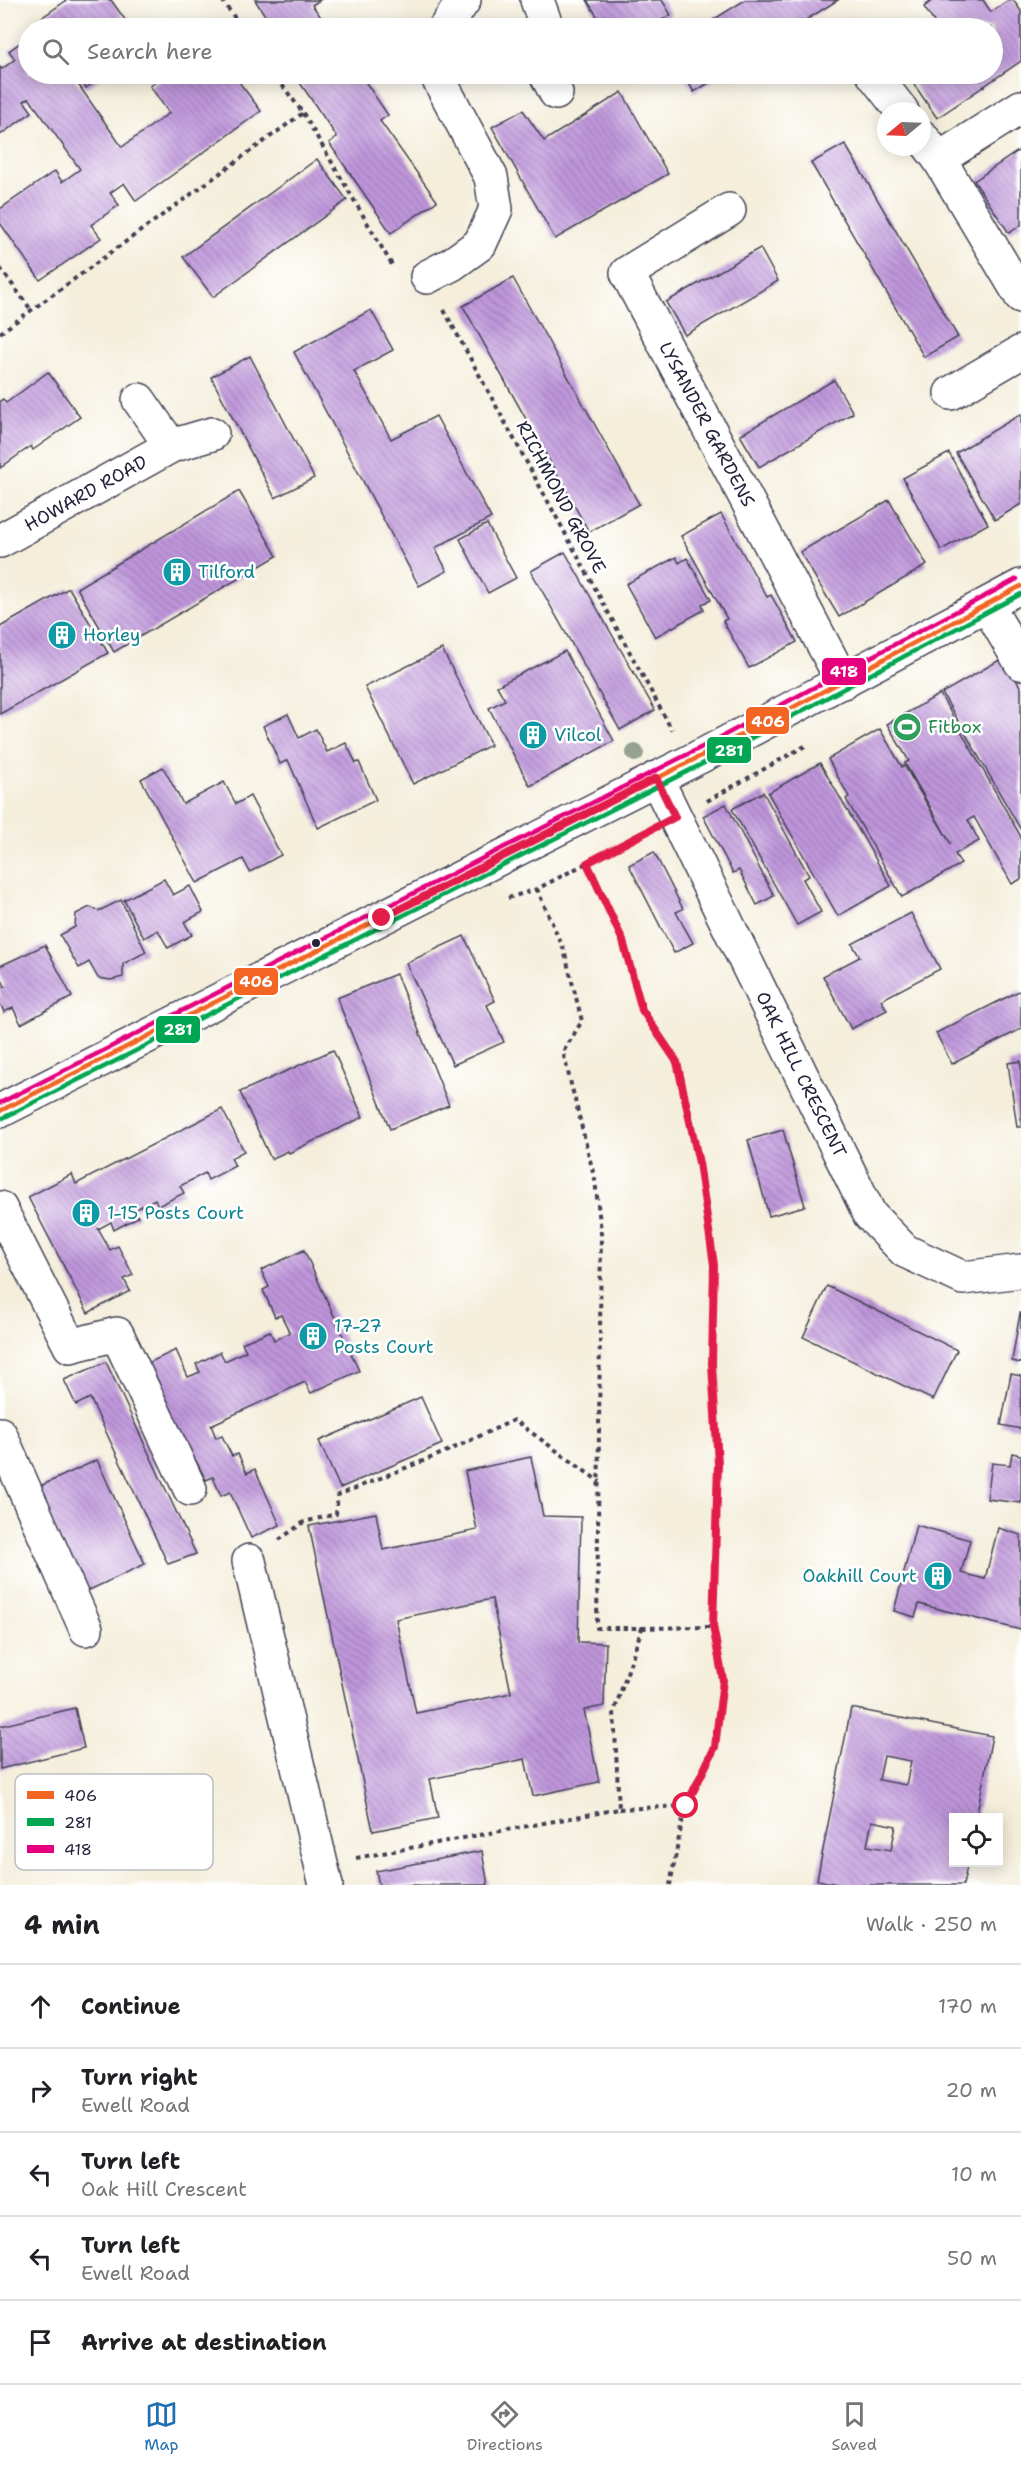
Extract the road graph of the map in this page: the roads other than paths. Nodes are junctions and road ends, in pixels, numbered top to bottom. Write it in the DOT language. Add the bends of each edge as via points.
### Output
graph roads {
  1 [pos="464,0"];
  2 [pos="537,0"];
  3 [pos="452,18"];
  4 [pos="543,18"];
  5 [pos="441,84"];
  6 [pos="881,84"];
  7 [pos="895,102"];
  8 [pos="1021,107"];
  9 [pos="931,148"];
  10 [pos="931,150"];
  11 [pos="729,210"];
  12 [pos="427,277"];
  13 [pos="1021,296"];
  14 [pos="1021,352"];
  15 [pos="951,393"];
  16 [pos="139,400"];
  17 [pos="212,434"];
  18 [pos="171,446"];
  19 [pos="0,541"];
  20 [pos="1021,586"];
  21 [pos="987,605"];
  22 [pos="1021,663"];
  23 [pos="843,682"];
  24 [pos="656,778"];
  25 [pos="0,1111"];
  26 [pos="0,1208"];
  27 [pos="1021,1270"];
  28 [pos="0,1434"];
  29 [pos="190,1489"];
  30 [pos="249,1561"];
  31 [pos="86,1629"];
  32 [pos="324,1875"];
  1 -- 3 [label="street"];
  2 -- 4 [label="street"];
  5 -- 12 [label="street" via="491,177 496,208 480,244"];
  6 -- 7 [label="street"];
  8 -- 9 [label="street"];
  10 -- 13 [label="street"];
  11 -- 23 [label="street, LYSANDER GARDENS" via="627,273"];
  14 -- 15 [label="street"];
  16 -- 18 [label="street"];
  17 -- 18 [label="street, HOWARD ROAD"];
  18 -- 19 [label="street, HOWARD ROAD"];
  20 -- 21 [label="street"];
  21 -- 22 [label="street"];
  21 -- 23 [label="street"];
  23 -- 24 [label="street"];
  24 -- 25 [label="street"];
  24 -- 27 [label="street, OAK HILL CRESCENT" via="689,810 870,1215 905,1251 963,1278"];
  26 -- 29 [label="street" via="70,1346 117,1334"];
  28 -- 31 [label="street"];
  30 -- 32 [label="street"];
}
